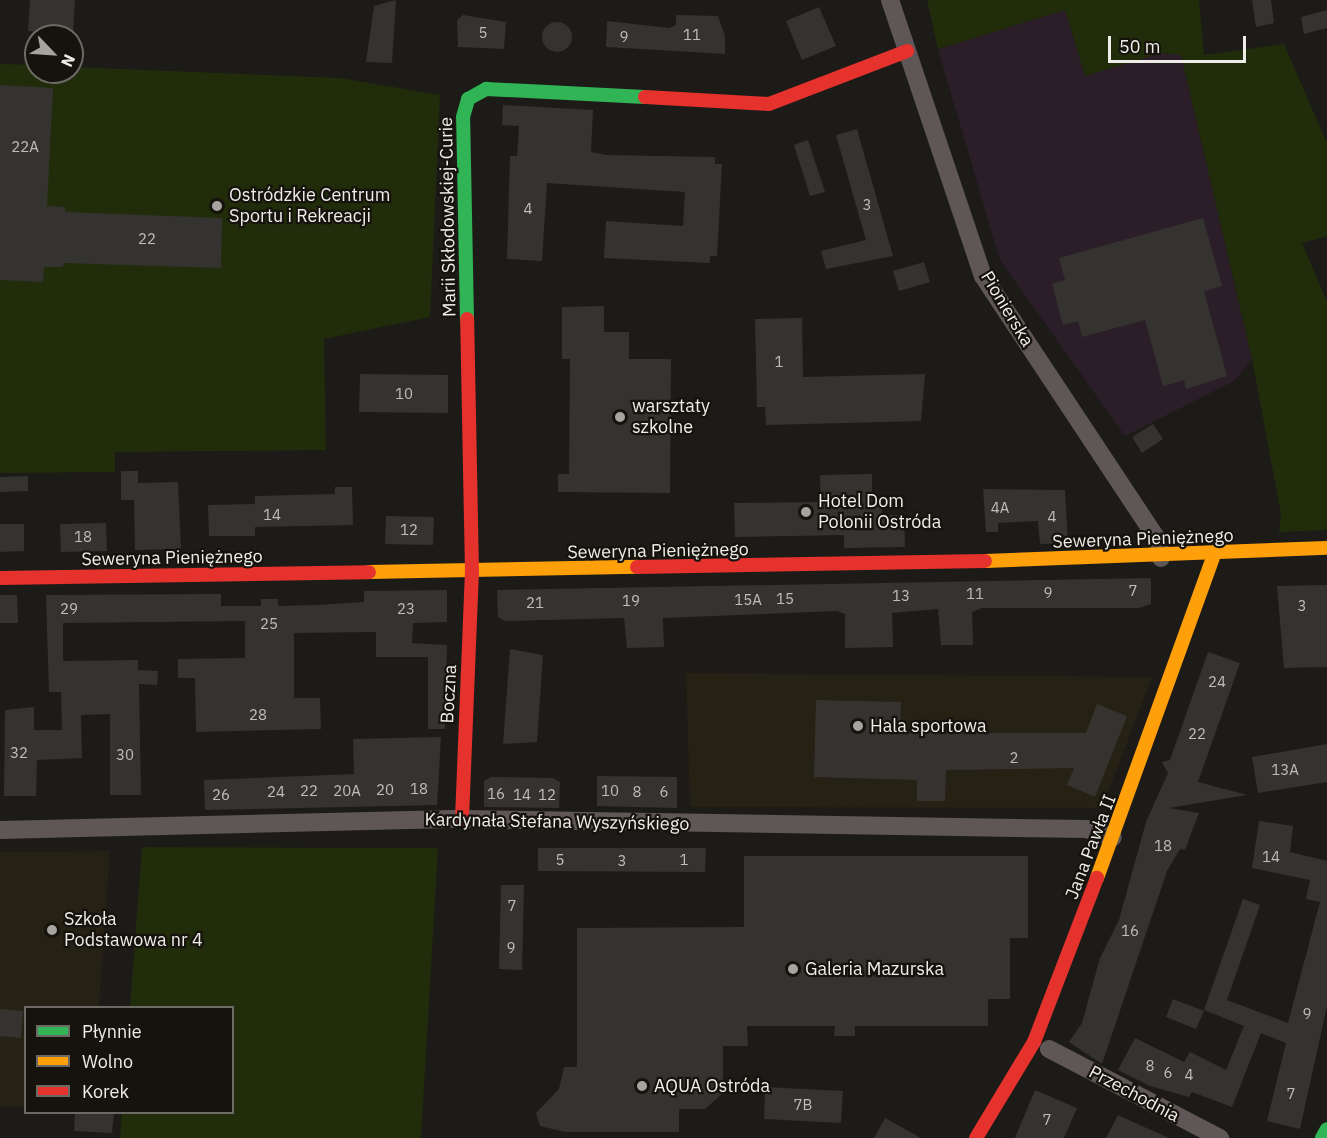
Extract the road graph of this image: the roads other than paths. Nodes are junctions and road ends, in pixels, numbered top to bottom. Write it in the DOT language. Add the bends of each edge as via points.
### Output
graph roads {
  1 [pos="890,0"];
  2 [pos="907,51"];
  3 [pos="1323,551"];
  4 [pos="1213,557"];
  5 [pos="1161,558"];
  6 [pos="472,572"];
  7 [pos="0,578"];
  8 [pos="462,819"];
  9 [pos="0,830"];
  10 [pos="1113,837"];
  11 [pos="1049,1049"];
  12 [pos="1327,1129"];
  13 [pos="976,1138"];
  14 [pos="1220,1138"];
  15 [pos="1322,1138"];
  1 -- 2 [label="street, Pionierska"];
  2 -- 5 [label="street, Pionierska" via="984,276 1159,542"];
  2 -- 6 [label="street, Marii Skłodowskiej-Curie" via="769,104 486,89 468,99 463,117"];
  3 -- 4 [label="street, Seweryna Pieniężnego"];
  4 -- 5 [label="street, Seweryna Pieniężnego"];
  4 -- 10 [label="street, Jana Pawła II"];
  5 -- 6 [label="street, Seweryna Pieniężnego"];
  6 -- 7 [label="street, Seweryna Pieniężnego"];
  6 -- 8 [label="street, Boczna"];
  8 -- 9 [label="street, Kardynała Stefana Wyszyńskiego"];
  8 -- 10 [label="street, Kardynała Stefana Wyszyńskiego" via="1086,829"];
  10 -- 13 [label="street, Jana Pawła II" via="1041,1028"];
  11 -- 14 [label="street, Przechodnia"];
  12 -- 15 [label="street"];
}
